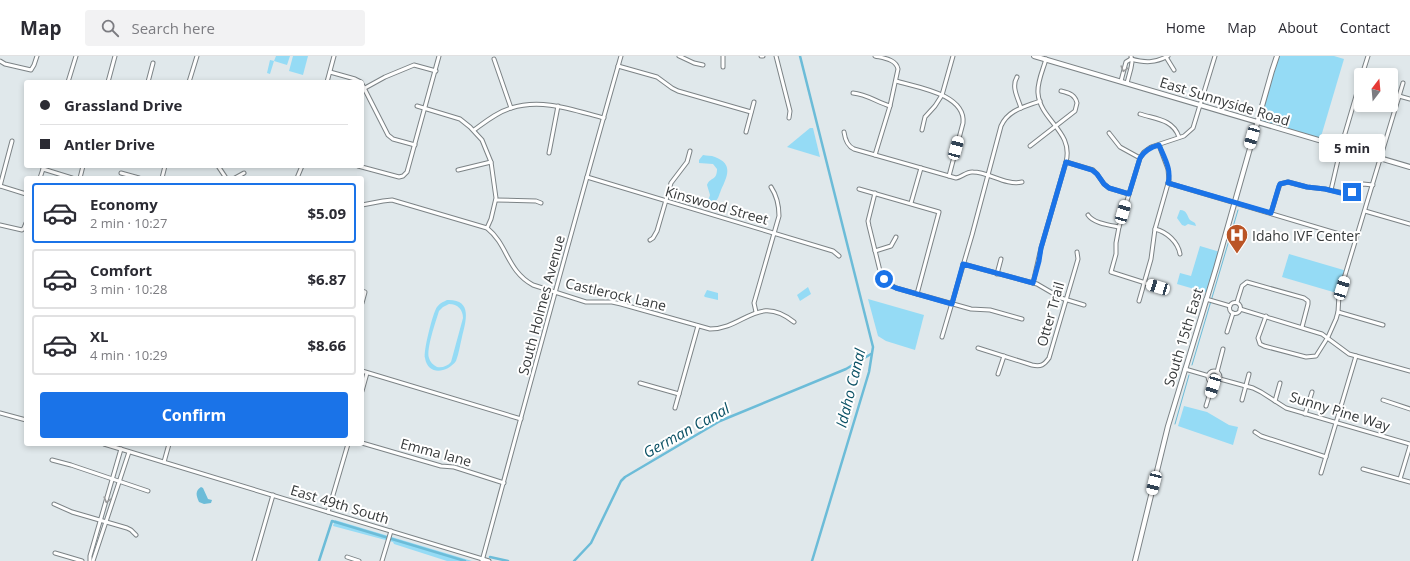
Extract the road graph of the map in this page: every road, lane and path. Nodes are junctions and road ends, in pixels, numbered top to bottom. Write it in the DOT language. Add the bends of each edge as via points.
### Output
graph roads {
  1 [pos="37,56"];
  2 [pos="76,56"];
  3 [pos="115,56"];
  4 [pos="197,56"];
  5 [pos="334,56"];
  6 [pos="439,56"];
  7 [pos="621,56"];
  8 [pos="679,56"];
  9 [pos="723,56"];
  10 [pos="776,56"];
  11 [pos="875,56"];
  12 [pos="953,56"];
  13 [pos="1034,56"];
  14 [pos="1215,56"];
  15 [pos="1277,56"];
  16 [pos="1368,56"];
  17 [pos="1167,57"];
  18 [pos="688,58"];
  19 [pos="1131,58"];
  20 [pos="494,59"];
  21 [pos="1046,59"];
  22 [pos="1,62"];
  23 [pos="153,63"];
  24 [pos="703,65"];
  25 [pos="618,66"];
  26 [pos="723,67"];
  27 [pos="1364,68"];
  28 [pos="1174,70"];
  29 [pos="436,71"];
  30 [pos="330,72"];
  31 [pos="1017,77"];
  32 [pos="70,80"];
  33 [pos="109,80"];
  34 [pos="149,80"];
  35 [pos="190,80"];
  36 [pos="328,80"];
  37 [pos="356,80"];
  38 [pos="896,81"];
  39 [pos="1121,81"];
  40 [pos="1127,83"];
  41 [pos="1403,83"];
  42 [pos="365,88"];
  43 [pos="1061,91"];
  44 [pos="853,93"];
  45 [pos="942,95"];
  46 [pos="1399,96"];
  47 [pos="1410,99"];
  48 [pos="1040,101"];
  49 [pos="754,102"];
  50 [pos="1354,103"];
  51 [pos="1201,105"];
  52 [pos="417,106"];
  53 [pos="558,106"];
  54 [pos="890,106"];
  55 [pos="425,108"];
  56 [pos="511,108"];
  57 [pos="1021,108"];
  58 [pos="751,112"];
  59 [pos="1140,114"];
  60 [pos="604,118"];
  61 [pos="789,118"];
  62 [pos="1257,121"];
  63 [pos="1055,127"];
  64 [pos="474,130"];
  65 [pos="922,130"];
  66 [pos="746,132"];
  67 [pos="844,132"];
  68 [pos="1109,133"];
  69 [pos="1180,137"];
  70 [pos="12,141"];
  71 [pos="415,145"];
  72 [pos="1159,145"];
  73 [pos="1030,146"];
  74 [pos="1341,147"];
  75 [pos="690,151"];
  76 [pos="549,153"];
  77 [pos="875,155"];
  78 [pos="1140,158"];
  79 [pos="1381,158"];
  80 [pos="491,162"];
  81 [pos="1066,162"];
  82 [pos="1410,167"];
  83 [pos="43,168"];
  84 [pos="364,168"];
  85 [pos="921,168"];
  86 [pos="458,170"];
  87 [pos="121,172"];
  88 [pos="244,173"];
  89 [pos="987,175"];
  90 [pos="66,176"];
  91 [pos="134,176"];
  92 [pos="239,176"];
  93 [pos="949,176"];
  94 [pos="587,177"];
  95 [pos="1022,182"];
  96 [pos="1168,183"];
  97 [pos="1373,185"];
  98 [pos="0,186"];
  99 [pos="771,187"];
  100 [pos="859,189"];
  101 [pos="1331,190"];
  102 [pos="24,193"];
  103 [pos="875,194"];
  104 [pos="1129,194"];
  105 [pos="496,200"];
  106 [pos="665,201"];
  107 [pos="1234,202"];
  108 [pos="541,203"];
  109 [pos="911,203"];
  110 [pos="364,205"];
  111 [pos="1365,211"];
  112 [pos="1271,213"];
  113 [pos="1088,215"];
  114 [pos="1410,224"];
  115 [pos="0,225"];
  116 [pos="24,227"];
  117 [pos="1119,227"];
  118 [pos="487,228"];
  119 [pos="1155,229"];
  120 [pos="774,233"];
  121 [pos="896,237"];
  122 [pos="1356,239"];
  123 [pos="650,240"];
  124 [pos="875,251"];
  125 [pos="1076,252"];
  126 [pos="1180,254"];
  127 [pos="838,256"];
  128 [pos="1001,259"];
  129 [pos="963,264"];
  130 [pos="997,274"];
  131 [pos="1033,283"];
  132 [pos="1144,283"];
  133 [pos="1158,287"];
  134 [pos="555,292"];
  135 [pos="917,294"];
  136 [pos="1208,299"];
  137 [pos="1066,300"];
  138 [pos="1139,301"];
  139 [pos="1237,302"];
  140 [pos="952,304"];
  141 [pos="1084,305"];
  142 [pos="1230,306"];
  143 [pos="1240,309"];
  144 [pos="756,312"];
  145 [pos="1338,312"];
  146 [pos="1233,313"];
  147 [pos="1266,316"];
  148 [pos="1022,319"];
  149 [pos="794,322"];
  150 [pos="1383,325"];
  151 [pos="698,326"];
  152 [pos="1302,327"];
  153 [pos="1228,332"];
  154 [pos="942,337"];
  155 [pos="1328,337"];
  156 [pos="978,348"];
  157 [pos="1224,349"];
  158 [pos="1004,356"];
  159 [pos="1356,356"];
  160 [pos="1185,369"];
  161 [pos="1410,371"];
  162 [pos="364,372"];
  163 [pos="1217,372"];
  164 [pos="367,373"];
  165 [pos="998,374"];
  166 [pos="1249,374"];
  167 [pos="1209,376"];
  168 [pos="1220,379"];
  169 [pos="640,383"];
  170 [pos="1213,383"];
  171 [pos="1280,383"];
  172 [pos="364,384"];
  173 [pos="1246,386"];
  174 [pos="1312,392"];
  175 [pos="679,394"];
  176 [pos="1242,400"];
  177 [pos="1383,400"];
  178 [pos="1275,401"];
  179 [pos="1206,406"];
  180 [pos="675,408"];
  181 [pos="1410,409"];
  182 [pos="0,412"];
  183 [pos="1305,414"];
  184 [pos="24,419"];
  185 [pos="522,419"];
  186 [pos="1336,423"];
  187 [pos="1255,432"];
  188 [pos="364,443"];
  189 [pos="1410,445"];
  190 [pos="111,446"];
  191 [pos="169,446"];
  192 [pos="347,446"];
  193 [pos="121,449"];
  194 [pos="129,452"];
  195 [pos="1326,457"];
  196 [pos="52,460"];
  197 [pos="164,462"];
  198 [pos="1363,469"];
  199 [pos="1321,473"];
  200 [pos="1400,479"];
  201 [pos="113,480"];
  202 [pos="118,482"];
  203 [pos="504,482"];
  204 [pos="1410,482"];
  205 [pos="148,491"];
  206 [pos="273,496"];
  207 [pos="54,504"];
  208 [pos="328,512"];
  209 [pos="101,521"];
  210 [pos="106,523"];
  211 [pos="391,531"];
  212 [pos="136,535"];
  213 [pos="55,552"];
  214 [pos="347,558"];
  215 [pos="483,560"];
  216 [pos="82,561"];
  217 [pos="92,561"];
  218 [pos="254,561"];
  219 [pos="359,561"];
  220 [pos="382,561"];
  221 [pos="489,561"];
  222 [pos="1135,561"];
  1 -- 22 [label="street" via="30,70"];
  2 -- 32 [label="street"];
  3 -- 33 [label="street"];
  4 -- 35 [label="street"];
  5 -- 30 [label="street"];
  6 -- 29 [label="street"];
  7 -- 25 [label="street, South Holmes Avenue"];
  8 -- 18 [label="street"];
  9 -- 26 [label="street"];
  10 -- 61 [label="street" via="790,111"];
  11 -- 38 [label="street" via="897,64"];
  12 -- 45 [label="street"];
  13 -- 21 [label="main road, East Sunnyside Road"];
  14 -- 51 [label="street"];
  15 -- 62 [label="main road, South 15th East"];
  16 -- 27 [label="street"];
  17 -- 19 [label="street" via="1154,62"];
  17 -- 28 [label="street"];
  18 -- 24 [label="street"];
  19 -- 39 [label="street, one-way" via="1126,62"];
  19 -- 40 [label="street"];
  20 -- 56 [label="street"];
  21 -- 39 [label="main road, East Sunnyside Road"];
  21 -- 48 [label="street" via="1038,89"];
  23 -- 34 [label="street"];
  25 -- 58 [label="street" via="656,77 678,91"];
  25 -- 60 [label="street, South Holmes Avenue"];
  29 -- 42 [label="street" via="414,65"];
  29 -- 55 [label="street"];
  30 -- 36 [label="street"];
  30 -- 37 [label="street"];
  31 -- 57 [label="street" via="1014,81 1015,89"];
  38 -- 45 [label="street"];
  38 -- 54 [label="street"];
  39 -- 40 [label="main road, East Sunnyside Road"];
  40 -- 51 [label="main road, East Sunnyside Road"];
  41 -- 46 [label="street"];
  42 -- 71 [label="street" via="388,135 393,139"];
  43 -- 63 [label="street" via="1072,94 1077,101 1077,107"];
  44 -- 54 [label="street"];
  45 -- 65 [label="street" via="925,117"];
  45 -- 93 [label="street" via="958,106 963,119"];
  46 -- 47 [label="street"];
  46 -- 79 [label="street"];
  48 -- 57 [label="street"];
  48 -- 63 [label="street" via="1044,112"];
  49 -- 58 [label="street"];
  50 -- 74 [label="street"];
  51 -- 62 [label="main road, East Sunnyside Road"];
  51 -- 69 [label="street" via="1193,128"];
  52 -- 55 [label="street"];
  53 -- 56 [label="street" via="538,104"];
  53 -- 60 [label="street"];
  53 -- 76 [label="street"];
  54 -- 77 [label="street"];
  55 -- 64 [label="street" via="454,116"];
  55 -- 71 [label="street"];
  56 -- 64 [label="street"];
  57 -- 89 [label="street" via="1004,120 998,132"];
  58 -- 66 [label="street"];
  59 -- 69 [label="street" via="1169,123 1176,128"];
  60 -- 94 [label="street, South Holmes Avenue"];
  62 -- 74 [label="main road, East Sunnyside Road"];
  62 -- 107 [label="main road, South 15th East"];
  63 -- 73 [label="street"];
  63 -- 81 [label="street" via="1067,146"];
  64 -- 80 [label="street" via="482,140"];
  67 -- 77 [label="street" via="851,148"];
  68 -- 78 [label="street" via="1120,147"];
  69 -- 72 [label="street"];
  70 -- 98 [label="street"];
  71 -- 84 [label="street" via="407,172 403,176"];
  72 -- 78 [label="street" via="1151,147"];
  72 -- 96 [label="street" via="1170,175"];
  74 -- 79 [label="main road, East Sunnyside Road"];
  74 -- 101 [label="street"];
  75 -- 106 [label="street" via="687,162 674,179"];
  77 -- 85 [label="street"];
  78 -- 104 [label="street"];
  79 -- 82 [label="main road, East Sunnyside Road"];
  79 -- 97 [label="street"];
  80 -- 86 [label="street"];
  80 -- 105 [label="street"];
  81 -- 104 [label="street" via="1092,170 1109,188"];
  81 -- 131 [label="street"];
  83 -- 90 [label="street"];
  85 -- 93 [label="street"];
  85 -- 109 [label="street"];
  87 -- 91 [label="street"];
  88 -- 92 [label="street"];
  89 -- 93 [label="street" via="973,172 956,178"];
  89 -- 95 [label="street"];
  89 -- 129 [label="street"];
  94 -- 106 [label="street, Kinswood Street"];
  94 -- 134 [label="street, South Holmes Avenue"];
  96 -- 107 [label="street"];
  96 -- 119 [label="street"];
  97 -- 101 [label="street" via="1363,184 1348,194"];
  97 -- 111 [label="street"];
  98 -- 102 [label="street"];
  99 -- 120 [label="street" via="779,208"];
  100 -- 103 [label="street"];
  101 -- 112 [label="street" via="1284,182 1279,186"];
  103 -- 109 [label="street"];
  103 -- 124 [label="street" via="868,221"];
  104 -- 117 [label="street"];
  105 -- 108 [label="street"];
  105 -- 118 [label="street"];
  106 -- 120 [label="street, Kinswood Street"];
  106 -- 123 [label="street" via="654,238"];
  107 -- 112 [label="street"];
  107 -- 136 [label="main road, South 15th East"];
  109 -- 135 [label="street" via="939,212"];
  110 -- 118 [label="street" via="392,200"];
  111 -- 114 [label="street"];
  111 -- 122 [label="street"];
  112 -- 122 [label="street"];
  113 -- 117 [label="street" via="1095,220"];
  115 -- 116 [label="street" via="23,229"];
  117 -- 132 [label="street" via="1111,272"];
  118 -- 134 [label="street, Castlerock Lane" via="497,238 521,277 533,285"];
  119 -- 126 [label="street" via="1170,236 1178,246"];
  119 -- 132 [label="street" via="1151,259"];
  120 -- 127 [label="street, Kinswood Street" via="833,250"];
  120 -- 144 [label="street" via="754,303"];
  121 -- 124 [label="street" via="891,246"];
  122 -- 145 [label="street" via="1339,295"];
  124 -- 135 [label="street" via="887,282 896,288"];
  125 -- 137 [label="street, Otter Trail" via="1078,259"];
  128 -- 130 [label="street"];
  129 -- 130 [label="street"];
  129 -- 140 [label="street"];
  130 -- 131 [label="street"];
  131 -- 137 [label="street"];
  132 -- 133 [label="street"];
  132 -- 138 [label="street"];
  134 -- 151 [label="street, Castlerock Lane" via="586,302 621,304"];
  134 -- 185 [label="street, South Holmes Avenue"];
  135 -- 140 [label="street"];
  136 -- 142 [label="street"];
  136 -- 160 [label="main road, South 15th East"];
  137 -- 141 [label="street"];
  137 -- 158 [label="street, Otter Trail" via="1045,364 1037,366"];
  139 -- 142 [label="street"];
  139 -- 143 [label="street"];
  139 -- 152 [label="street" via="1242,286 1247,282 1304,298 1308,304"];
  140 -- 148 [label="street" via="990,310"];
  140 -- 154 [label="street"];
  142 -- 146 [label="street"];
  143 -- 146 [label="street"];
  143 -- 147 [label="street"];
  144 -- 149 [label="street, Castlerock Lane" via="774,312"];
  144 -- 151 [label="street, Castlerock Lane" via="723,328 710,329"];
  145 -- 150 [label="street"];
  145 -- 155 [label="street"];
  146 -- 153 [label="street"];
  147 -- 152 [label="street"];
  147 -- 155 [label="street" via="1258,338 1264,346 1311,357 1316,356"];
  151 -- 175 [label="street"];
  152 -- 155 [label="street"];
  155 -- 159 [label="street" via="1344,351"];
  156 -- 158 [label="street"];
  157 -- 163 [label="street"];
  158 -- 165 [label="street"];
  159 -- 161 [label="street"];
  159 -- 186 [label="street"];
  160 -- 167 [label="street"];
  160 -- 222 [label="main road, South 15th East" via="1168,426"];
  162 -- 164 [label="street"];
  163 -- 167 [label="street"];
  163 -- 168 [label="street"];
  164 -- 172 [label="street"];
  164 -- 185 [label="street"];
  166 -- 173 [label="street"];
  167 -- 170 [label="street"];
  168 -- 170 [label="street"];
  168 -- 173 [label="street, Sunny Pine Way"];
  169 -- 175 [label="street"];
  170 -- 179 [label="street"];
  171 -- 178 [label="street"];
  173 -- 176 [label="street"];
  173 -- 178 [label="street, Sunny Pine Way"];
  174 -- 183 [label="street"];
  175 -- 180 [label="street"];
  177 -- 181 [label="street"];
  178 -- 183 [label="street, Sunny Pine Way" via="1286,408"];
  182 -- 184 [label="street"];
  183 -- 186 [label="street, Sunny Pine Way"];
  185 -- 203 [label="street, South Holmes Avenue"];
  186 -- 189 [label="street, Sunny Pine Way"];
  186 -- 195 [label="street"];
  187 -- 195 [label="street"];
  188 -- 203 [label="street, Emma lane"];
  189 -- 200 [label="street"];
  190 -- 193 [label="street, East 49th South"];
  191 -- 197 [label="street"];
  192 -- 208 [label="street"];
  193 -- 194 [label="street, East 49th South"];
  193 -- 201 [label="street"];
  194 -- 197 [label="street, East 49th South"];
  194 -- 202 [label="street"];
  195 -- 199 [label="street"];
  196 -- 201 [label="street"];
  197 -- 206 [label="street, East 49th South"];
  198 -- 200 [label="street"];
  200 -- 204 [label="street"];
  201 -- 202 [label="street"];
  201 -- 209 [label="street, one-way"];
  202 -- 205 [label="street"];
  202 -- 210 [label="street"];
  203 -- 215 [label="street, South Holmes Avenue"];
  206 -- 208 [label="street, East 49th South"];
  206 -- 218 [label="street"];
  207 -- 209 [label="street"];
  208 -- 211 [label="street, East 49th South"];
  209 -- 210 [label="street"];
  209 -- 217 [label="street" via="90,556"];
  210 -- 212 [label="street" via="127,528"];
  210 -- 217 [label="street"];
  211 -- 215 [label="street, East 49th South"];
  211 -- 220 [label="street"];
  213 -- 216 [label="street"];
  214 -- 219 [label="street"];
  215 -- 221 [label="street, East 49th South"];
}
